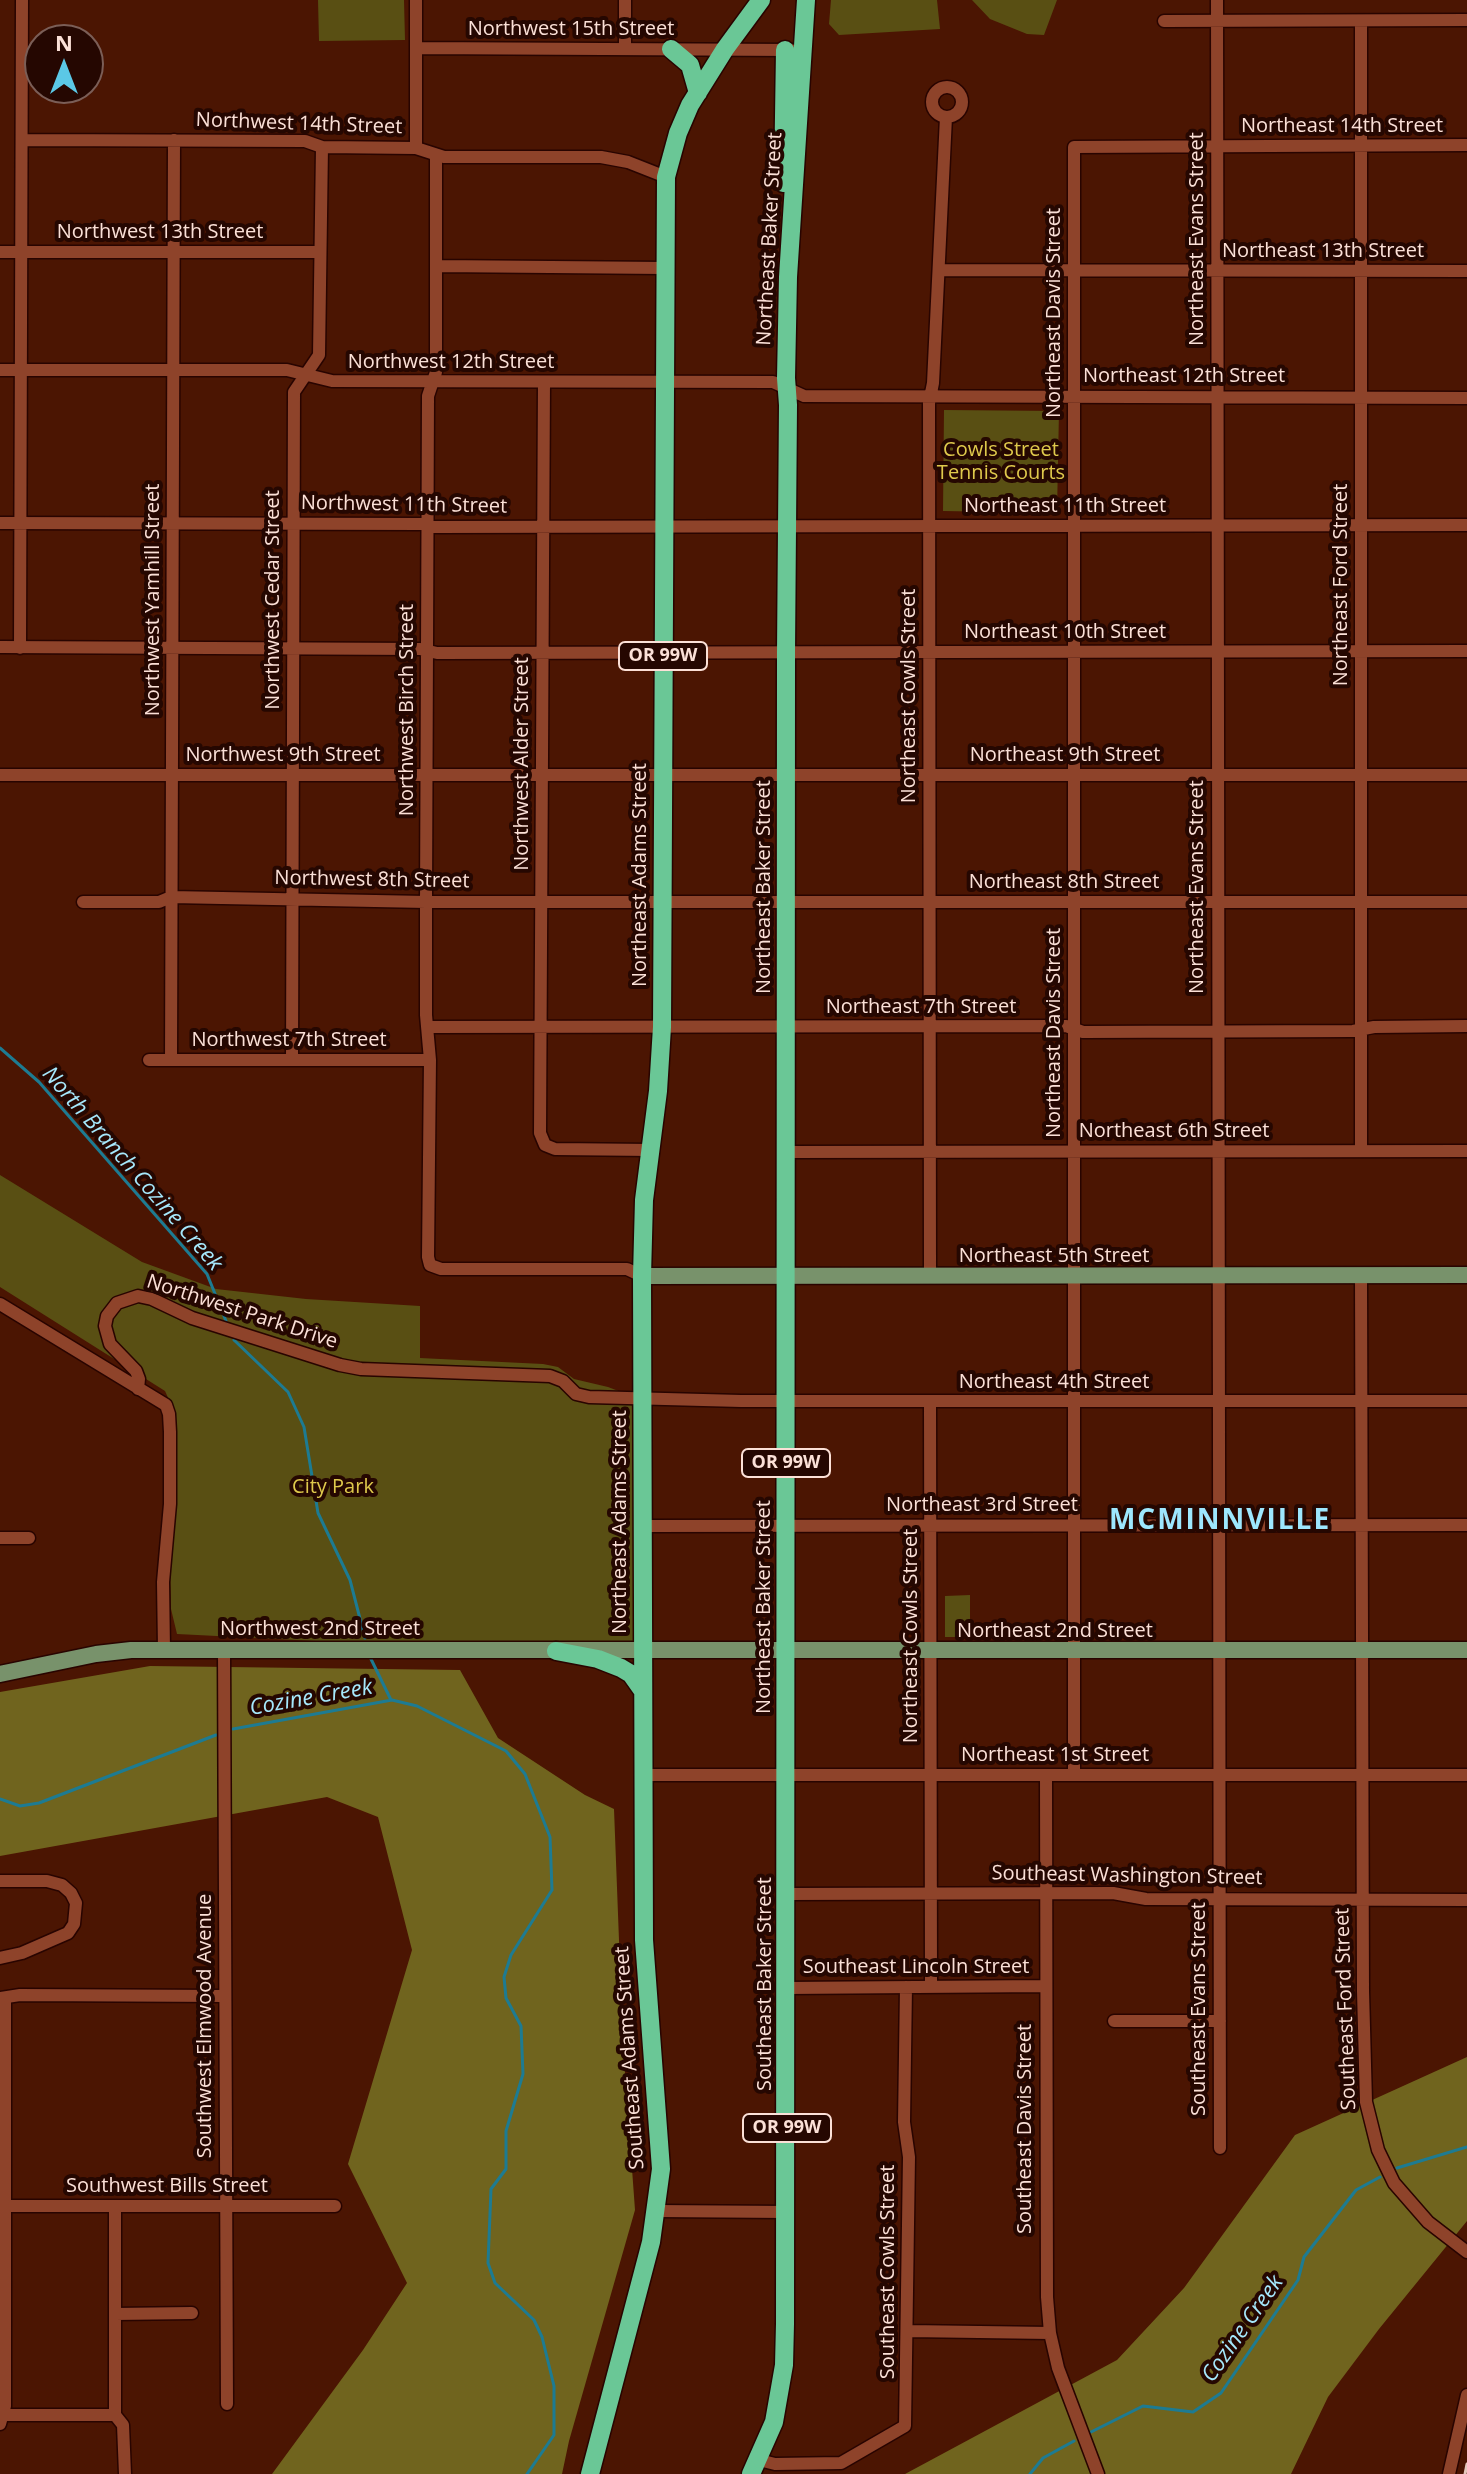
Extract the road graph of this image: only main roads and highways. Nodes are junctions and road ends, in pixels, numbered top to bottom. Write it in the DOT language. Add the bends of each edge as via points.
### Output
graph roads {
  1 [pos="761,0"];
  2 [pos="806,0"];
  3 [pos="671,49"];
  4 [pos="698,93"];
  5 [pos="1467,1275"];
  6 [pos="642,1276"];
  7 [pos="785,1276"];
  8 [pos="643,1650"];
  9 [pos="1467,1650"];
  10 [pos="556,1651"];
  11 [pos="786,1651"];
  12 [pos="0,1674"];
  13 [pos="643,1691"];
  14 [pos="643,1775"];
  15 [pos="787,1775"];
  16 [pos="755,2467"];
  17 [pos="590,2474"];
  1 -- 4 [label="highway, Northeast Adams Street / OR 99W"];
  2 -- 7 [label="highway, Northeast Baker Street / OR 99W" via="794,50 788,277"];
  3 -- 4 [label="highway" via="690,65"];
  4 -- 6 [label="highway, Northeast Adams Street / OR 99W" via="678,133 666,177 662,1027 644,1200"];
  5 -- 7 [label="main road, Northeast 5th Street"];
  6 -- 7 [label="main road, Northeast 5th Street"];
  6 -- 8 [label="highway, Northeast Adams Street / OR 99W"];
  7 -- 11 [label="highway, Northeast Baker Street / OR 99W"];
  8 -- 10 [label="main road, Northwest 2nd Street"];
  8 -- 11 [label="main road, Northeast 2nd Street"];
  8 -- 13 [label="highway, Northeast Adams Street / OR 99W"];
  9 -- 11 [label="main road, Northeast 2nd Street"];
  10 -- 12 [label="main road, Northwest 2nd Street" via="164,1649 96,1654"];
  10 -- 13 [label="highway" via="621,1668"];
  11 -- 15 [label="highway, Northeast Baker Street / OR 99W"];
  13 -- 14 [label="highway, Northeast Adams Street / OR 99W"];
  14 -- 17 [label="highway, Southeast Adams Street / OR 99W" via="644,1940 661,2169 651,2242"];
  15 -- 16 [label="highway, Southeast Baker Street / OR 99W" via="784,2365 769,2437"];
}
